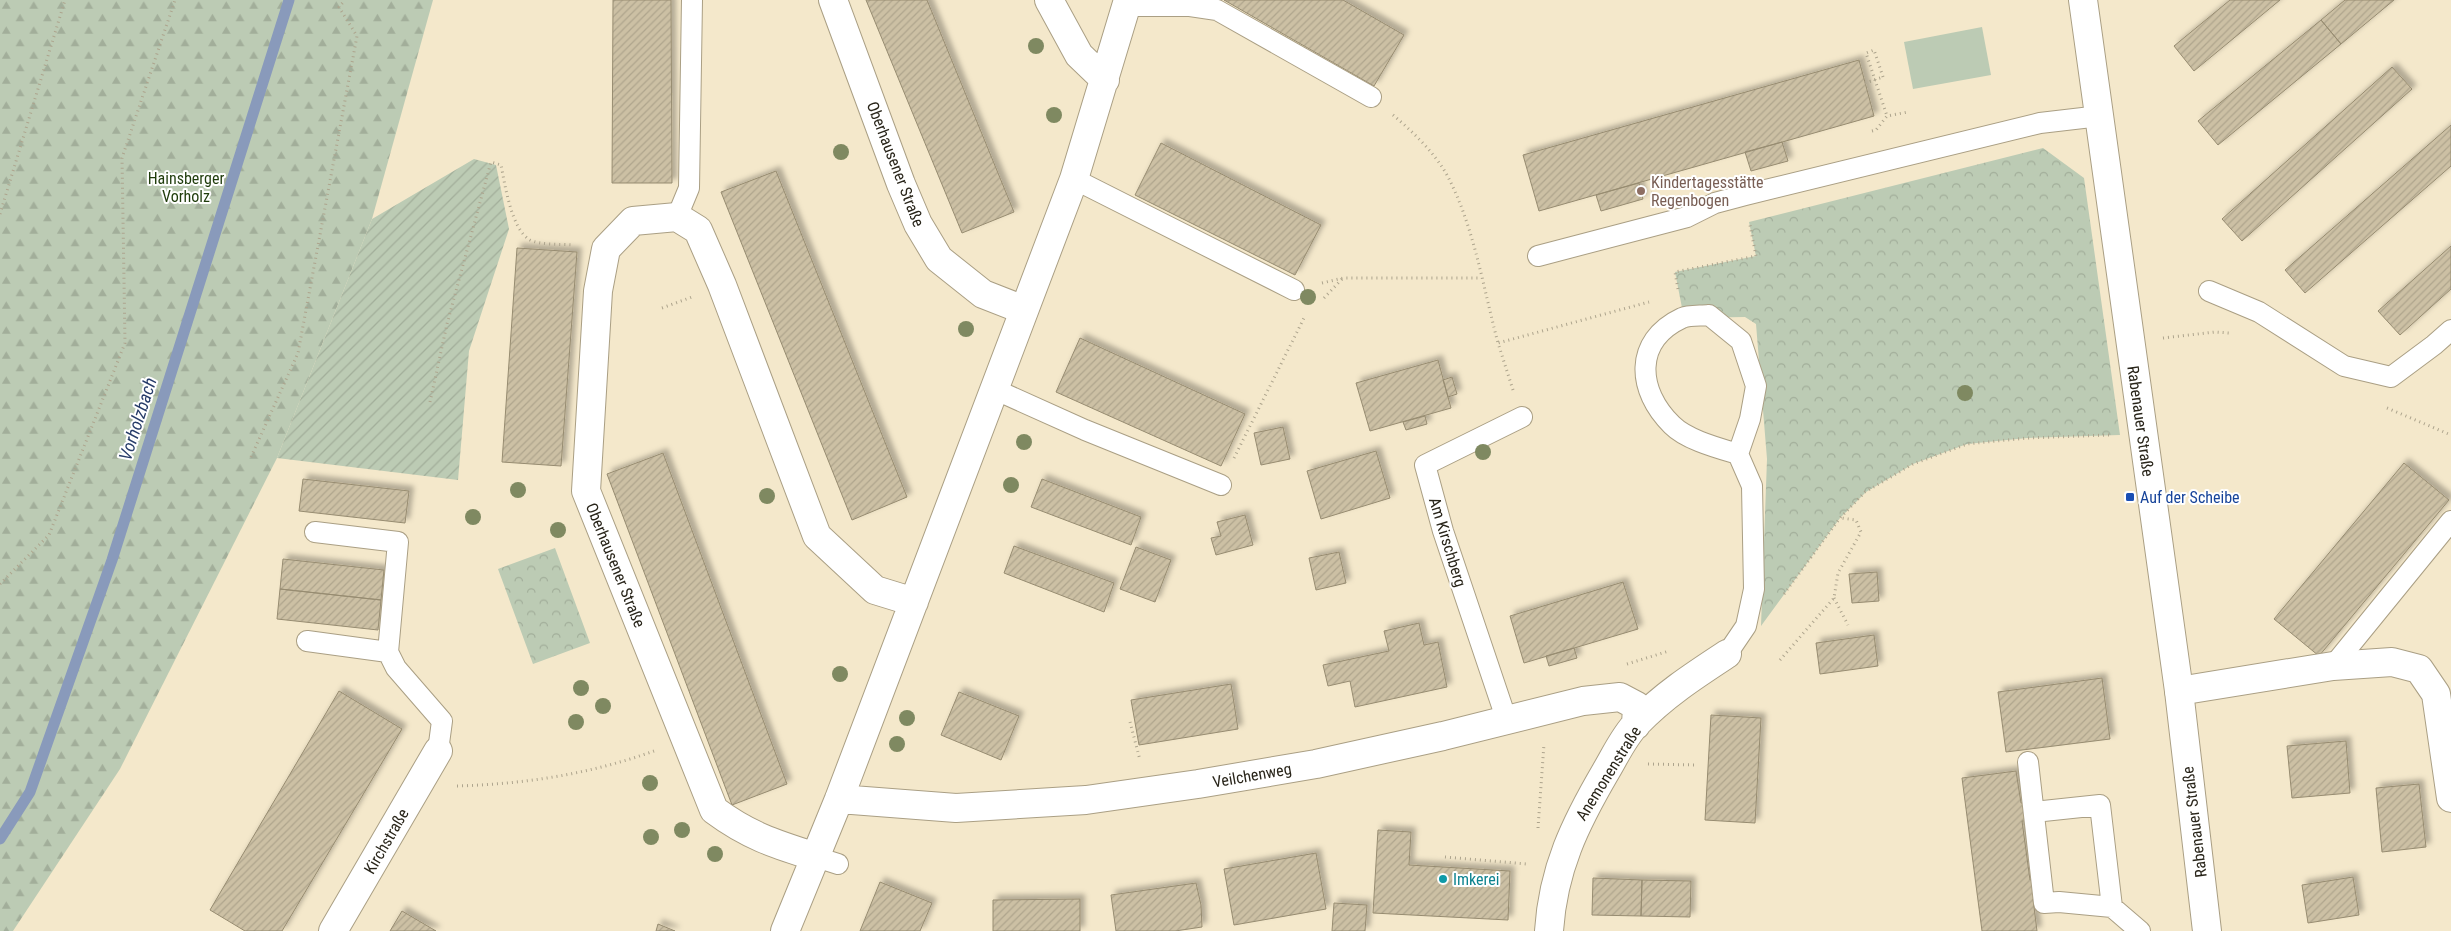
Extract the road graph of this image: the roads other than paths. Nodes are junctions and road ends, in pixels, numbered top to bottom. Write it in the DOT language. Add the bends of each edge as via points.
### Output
graph roads {
  1 [pos="692,0"];
  2 [pos="834,0"];
  3 [pos="1049,0"];
  4 [pos="2083,0"];
  5 [pos="1127,3"];
  6 [pos="1105,80"];
  7 [pos="1371,97"];
  8 [pos="2100,116"];
  9 [pos="1074,180"];
  10 [pos="677,217"];
  11 [pos="1538,256"];
  12 [pos="1294,290"];
  13 [pos="2209,291"];
  14 [pos="1024,310"];
  15 [pos="2451,330"];
  16 [pos="996,390"];
  17 [pos="1522,417"];
  18 [pos="1738,454"];
  19 [pos="1221,485"];
  20 [pos="2451,521"];
  21 [pos="315,532"];
  22 [pos="914,602"];
  23 [pos="306,641"];
  24 [pos="388,652"];
  25 [pos="1727,654"];
  26 [pos="2333,666"];
  27 [pos="2179,691"];
  28 [pos="1507,721"];
  29 [pos="1636,725"];
  30 [pos="438,751"];
  31 [pos="2028,762"];
  32 [pos="2451,798"];
  33 [pos="840,799"];
  34 [pos="2034,812"];
  35 [pos="827,860"];
  36 [pos="2112,907"];
  37 [pos="333,931"];
  38 [pos="785,931"];
  39 [pos="1549,931"];
  40 [pos="2140,931"];
  41 [pos="2207,931"];
  1 -- 10 [label="lane" via="690,188"];
  2 -- 14 [label="street, Oberhausener Straße" via="901,184 918,224 939,259 983,294"];
  3 -- 6 [label="street" via="1079,55"];
  4 -- 8 [label="street, Rabenauer Straße"];
  5 -- 6 [label="street"];
  5 -- 7 [label="lane" via="1217,10"];
  6 -- 9 [label="street"];
  8 -- 11 [label="lane" via="2040,123 1744,195 1715,203 1687,217"];
  8 -- 27 [label="street, Rabenauer Straße"];
  9 -- 12 [label="lane"];
  9 -- 14 [label="street"];
  10 -- 22 [label="street" via="698,230 722,284 817,536 875,590"];
  10 -- 35 [label="street, Oberhausener Straße" via="633,221 606,249 598,290 586,491 714,810 738,828 773,844"];
  13 -- 15 [label="lane" via="2259,312 2344,366 2391,377"];
  14 -- 16 [label="street"];
  16 -- 19 [label="lane"];
  16 -- 22 [label="street"];
  17 -- 28 [label="lane, Am Kirschberg" via="1425,465 1446,540"];
  18 -- 18 [label="lane" via="1750,419 1756,386 1741,341 1709,315 1684,318 1659,333 1644,364 1649,395 1672,426 1702,442"];
  18 -- 25 [label="lane" via="1752,486 1754,589 1746,626"];
  20 -- 26 [label="lane"];
  21 -- 24 [label="lane" via="398,542"];
  22 -- 33 [label="street"];
  23 -- 24 [label="lane"];
  24 -- 30 [label="lane" via="396,668 442,721"];
  25 -- 29 [label="street, Anemonenstraße" via="1678,685"];
  26 -- 27 [label="street"];
  26 -- 32 [label="street" via="2392,662 2419,669 2436,694"];
  27 -- 41 [label="street, Rabenauer Straße"];
  28 -- 29 [label="street, Veilchenweg" via="1583,701 1620,697 1637,706"];
  28 -- 33 [label="street, Veilchenweg" via="1316,764 1086,800 956,808"];
  29 -- 39 [label="street, Anemonenstraße" via="1570,837 1558,871"];
  30 -- 37 [label="street, Kirchstraße"];
  31 -- 34 [label="lane"];
  33 -- 35 [label="street"];
  34 -- 36 [label="lane" via="2044,903"];
  34 -- 36 [label="lane" via="2100,805"];
  35 -- 38 [label="street"];
  36 -- 40 [label="lane"];
}
